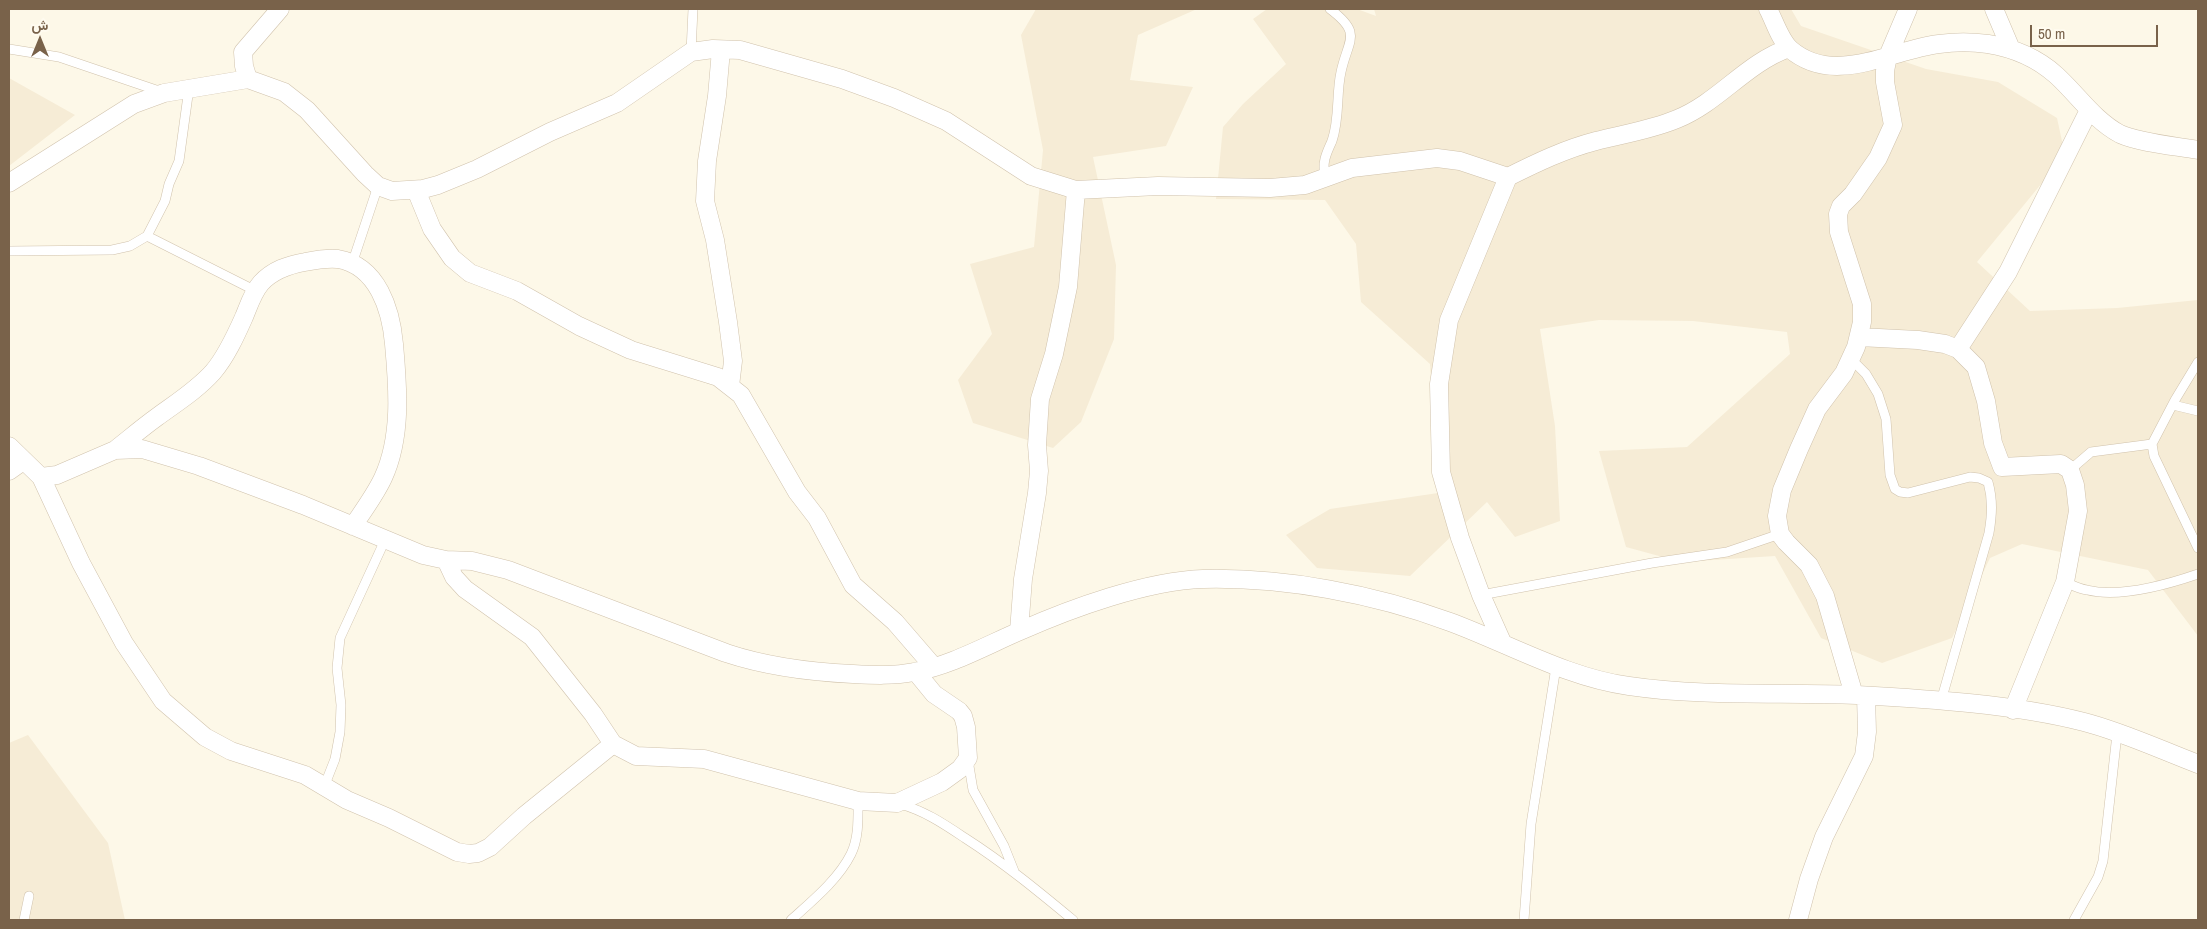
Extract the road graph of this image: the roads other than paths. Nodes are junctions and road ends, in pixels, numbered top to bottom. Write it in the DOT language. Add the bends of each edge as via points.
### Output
graph roads {
  1 [pos="280,9"];
  2 [pos="693,9"];
  3 [pos="1330,9"];
  4 [pos="1768,9"];
  5 [pos="1908,9"];
  6 [pos="1994,9"];
  7 [pos="1789,48"];
  8 [pos="9,49"];
  9 [pos="2011,49"];
  10 [pos="721,50"];
  11 [pos="691,52"];
  12 [pos="1888,56"];
  13 [pos="248,79"];
  14 [pos="189,88"];
  15 [pos="164,93"];
  16 [pos="2089,110"];
  17 [pos="2198,150"];
  18 [pos="1325,177"];
  19 [pos="1508,177"];
  20 [pos="9,183"];
  21 [pos="378,186"];
  22 [pos="416,190"];
  23 [pos="1076,190"];
  24 [pos="147,236"];
  25 [pos="9,251"];
  26 [pos="352,264"];
  27 [pos="256,292"];
  28 [pos="1859,337"];
  29 [pos="1958,349"];
  30 [pos="1850,359"];
  31 [pos="2198,362"];
  32 [pos="730,386"];
  33 [pos="2173,405"];
  34 [pos="2198,411"];
  35 [pos="2152,444"];
  36 [pos="9,446"];
  37 [pos="115,450"];
  38 [pos="16,466"];
  39 [pos="2002,467"];
  40 [pos="2070,470"];
  41 [pos="41,477"];
  42 [pos="1988,482"];
  43 [pos="353,526"];
  44 [pos="1780,534"];
  45 [pos="385,540"];
  46 [pos="2198,548"];
  47 [pos="446,560"];
  48 [pos="2198,574"];
  49 [pos="2064,582"];
  50 [pos="1481,595"];
  51 [pos="1019,631"];
  52 [pos="1502,642"];
  53 [pos="933,666"];
  54 [pos="1556,666"];
  55 [pos="916,672"];
  56 [pos="1860,696"];
  57 [pos="1941,701"];
  58 [pos="2014,710"];
  59 [pos="2117,734"];
  60 [pos="613,744"];
  61 [pos="968,758"];
  62 [pos="2198,764"];
  63 [pos="324,787"];
  64 [pos="858,800"];
  65 [pos="897,803"];
  66 [pos="1014,872"];
  67 [pos="29,896"];
  68 [pos="24,920"];
  69 [pos="791,920"];
  70 [pos="1073,920"];
  71 [pos="1524,920"];
  72 [pos="1798,920"];
  73 [pos="2074,920"];
  1 -- 13 [label="street" via="243,52"];
  2 -- 11 [label="lane"];
  3 -- 18 [label="lane" via="1348,24 1351,40 1340,73 1335,127 1322,167"];
  4 -- 7 [label="street"];
  5 -- 12 [label="street"];
  6 -- 9 [label="street"];
  7 -- 12 [label="street" via="1814,63 1830,66 1860,64"];
  7 -- 19 [label="street" via="1773,53 1705,104 1677,120 1594,141"];
  8 -- 15 [label="lane" via="59,57"];
  9 -- 12 [label="street" via="1987,44 1939,44"];
  9 -- 16 [label="street" via="2031,57 2056,74"];
  10 -- 11 [label="street"];
  10 -- 23 [label="street" via="740,50 842,79 923,109 1031,176"];
  10 -- 32 [label="street" via="705,201 723,282 733,361"];
  11 -- 22 [label="street" via="617,103 477,169"];
  12 -- 28 [label="street" via="1885,82 1893,125 1878,158 1838,214 1840,232 1862,304"];
  13 -- 14 [label="street"];
  13 -- 21 [label="street" via="284,92 307,110"];
  14 -- 15 [label="street"];
  14 -- 24 [label="lane" via="180,161"];
  15 -- 20 [label="street" via="134,104"];
  16 -- 17 [label="street" via="2122,134"];
  16 -- 29 [label="street" via="2008,272"];
  18 -- 19 [label="street" via="1352,168 1437,158 1460,161"];
  18 -- 23 [label="street" via="1305,185 1270,188 1158,186"];
  19 -- 50 [label="street" via="1449,320 1440,384 1441,472"];
  21 -- 22 [label="street" via="392,191"];
  21 -- 26 [label="lane"];
  22 -- 32 [label="street" via="432,229 452,258 470,273 517,291 631,350 701,370"];
  23 -- 51 [label="street" via="1068,288 1054,354 1040,399 1037,494 1023,579"];
  24 -- 25 [label="lane" via="130,246 112,250"];
  24 -- 27 [label="lane"];
  26 -- 27 [label="street" via="338,259 289,265 273,273"];
  26 -- 43 [label="street" via="367,274 387,306 394,341 398,412 383,478"];
  27 -- 37 [label="street" via="214,372"];
  28 -- 29 [label="street" via="1918,340"];
  28 -- 30 [label="street"];
  29 -- 39 [label="street" via="1976,366 1993,443"];
  30 -- 42 [label="lane" via="1866,374 1878,394 1886,419 1890,475 1895,489 1908,494 1970,477"];
  30 -- 44 [label="street" via="1844,373 1817,409 1782,490 1777,516"];
  31 -- 33 [label="lane"];
  32 -- 53 [label="street" via="741,395 854,585 895,622"];
  33 -- 34 [label="lane"];
  33 -- 35 [label="lane"];
  35 -- 40 [label="lane" via="2091,452"];
  35 -- 46 [label="lane" via="2154,456"];
  36 -- 38 [label="street"];
  37 -- 41 [label="street" via="56,475"];
  37 -- 43 [label="street" via="142,449 199,466"];
  38 -- 41 [label="street"];
  39 -- 40 [label="street" via="2061,464"];
  39 -- 42 [label="lane"];
  40 -- 49 [label="street" via="2078,511"];
  41 -- 63 [label="street" via="80,563 119,635 163,701 205,737 231,751 305,775"];
  42 -- 57 [label="lane" via="1992,504 1989,532"];
  43 -- 45 [label="street"];
  44 -- 50 [label="lane" via="1727,552"];
  44 -- 56 [label="street" via="1809,565 1825,596"];
  45 -- 47 [label="street"];
  45 -- 63 [label="lane" via="340,638 337,668 340,732 335,759"];
  47 -- 55 [label="street" via="472,561 508,570 683,638 760,664 846,674"];
  47 -- 60 [label="street" via="454,577 465,589 532,637"];
  48 -- 49 [label="lane" via="2116,593 2086,590"];
  49 -- 58 [label="street"];
  50 -- 52 [label="street"];
  51 -- 52 [label="street" via="1078,607 1166,584 1199,579 1298,586 1399,605"];
  51 -- 53 [label="street" via="992,645"];
  52 -- 54 [label="street"];
  53 -- 55 [label="street"];
  54 -- 56 [label="street" via="1609,683 1691,693"];
  54 -- 71 [label="lane" via="1530,824"];
  55 -- 61 [label="street" via="934,694 959,711 966,728"];
  56 -- 57 [label="street"];
  56 -- 72 [label="street" via="1867,732 1864,756 1824,836"];
  57 -- 58 [label="street"];
  58 -- 59 [label="street" via="2084,722"];
  59 -- 62 [label="street"];
  59 -- 73 [label="lane" via="2103,861 2098,877"];
  60 -- 63 [label="street" via="490,847 468,854 457,852"];
  60 -- 64 [label="street" via="636,756 704,760"];
  61 -- 65 [label="street" via="960,769 942,782"];
  61 -- 66 [label="lane" via="973,790 1004,846"];
  64 -- 65 [label="street"];
  64 -- 69 [label="lane" via="857,832 852,854 837,874"];
  65 -- 66 [label="lane" via="929,814"];
  66 -- 70 [label="lane"];
  67 -- 68 [label="lane"];
}
